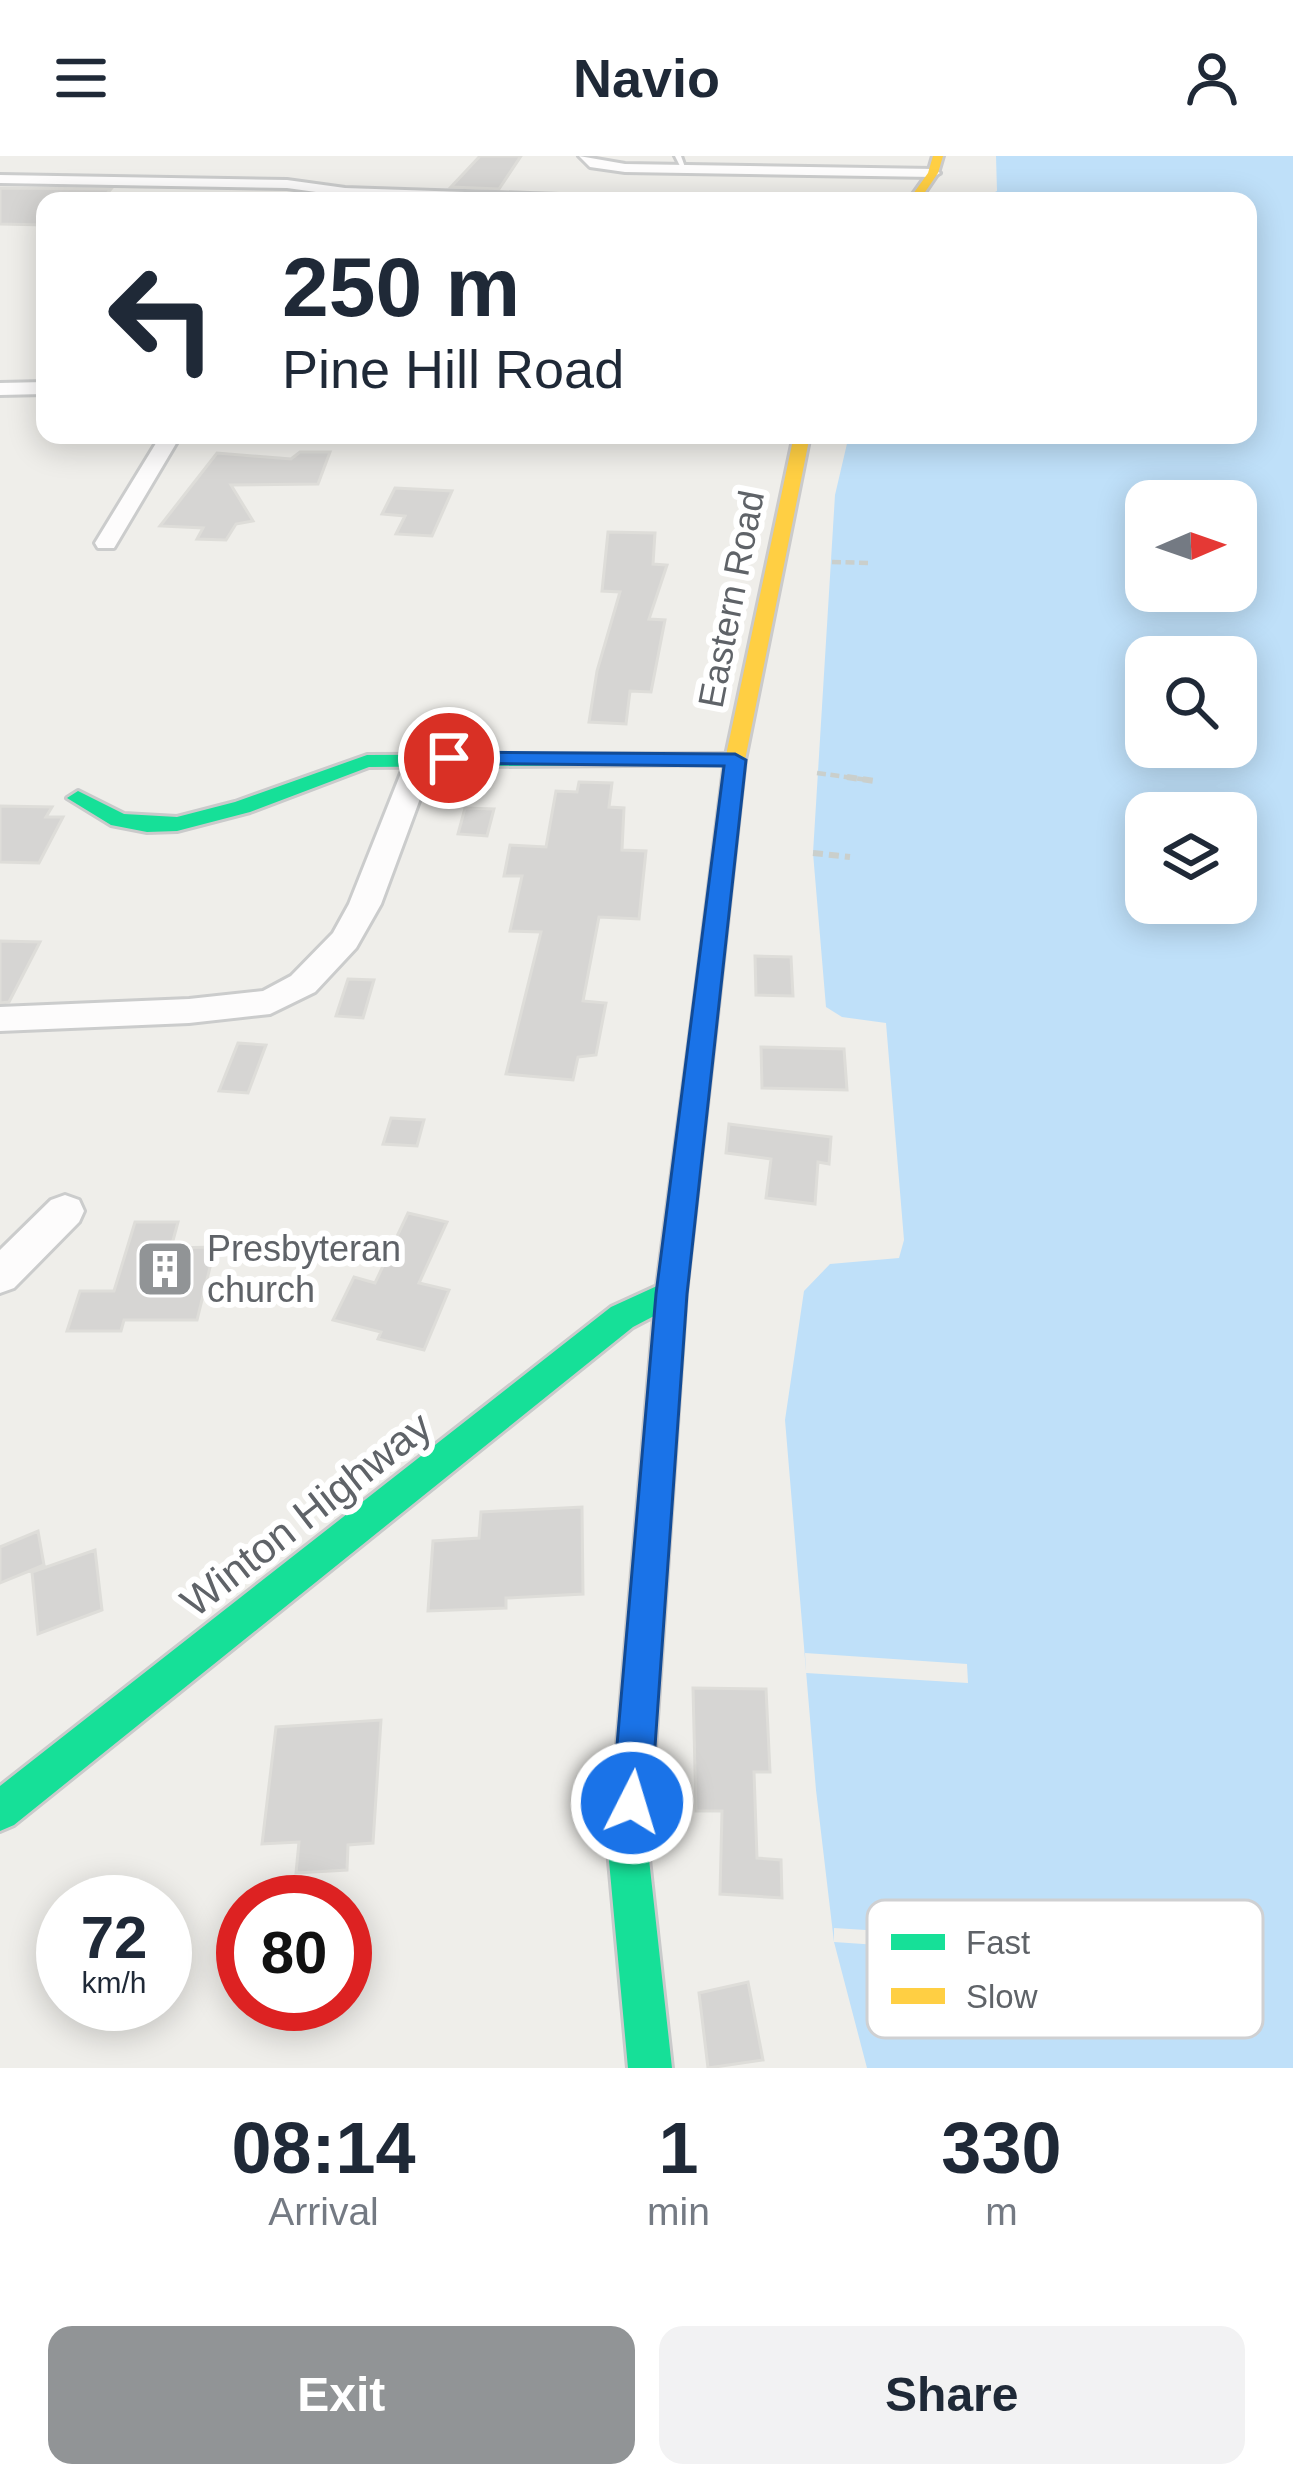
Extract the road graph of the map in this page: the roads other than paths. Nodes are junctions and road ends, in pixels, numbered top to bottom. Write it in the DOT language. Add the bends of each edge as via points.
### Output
graph roads {
  1 [pos="586,156"];
  2 [pos="681,162"];
  3 [pos="936,164"];
  4 [pos="0,178"];
  5 [pos="287,184"];
  6 [pos="265,192"];
  7 [pos="345,192"];
  8 [pos="919,192"];
  9 [pos="0,388"];
  10 [pos="36,388"];
  11 [pos="166,444"];
  12 [pos="800,444"];
  13 [pos="106,543"];
  14 [pos="421,758"];
  15 [pos="735,760"];
  16 [pos="78,797"];
  17 [pos="0,1019"];
  18 [pos="65,1211"];
  19 [pos="0,1276"];
  20 [pos="671,1294"];
  21 [pos="0,1811"];
  22 [pos="650,2068"];
  1 -- 2 [label="street" via="607,167"];
  2 -- 3 [label="street"];
  3 -- 8 [label="main road"];
  4 -- 5 [label="street"];
  5 -- 6 [label="street"];
  5 -- 7 [label="street"];
  9 -- 10 [label="street"];
  11 -- 13 [label="street"];
  12 -- 15 [label="main road, Eastern Road"];
  14 -- 15 [label="main road"];
  14 -- 16 [label="main road" via="315,775 189,822 120,821"];
  14 -- 17 [label="street" via="364,904 345,940 303,984 250,1005"];
  15 -- 20 [label="main road, Eastern Road"];
  18 -- 19 [label="street"];
  20 -- 21 [label="main road, Winton Highway" via="622,1317"];
  20 -- 22 [label="main road, Eastern Road" via="628,1850"];
}
